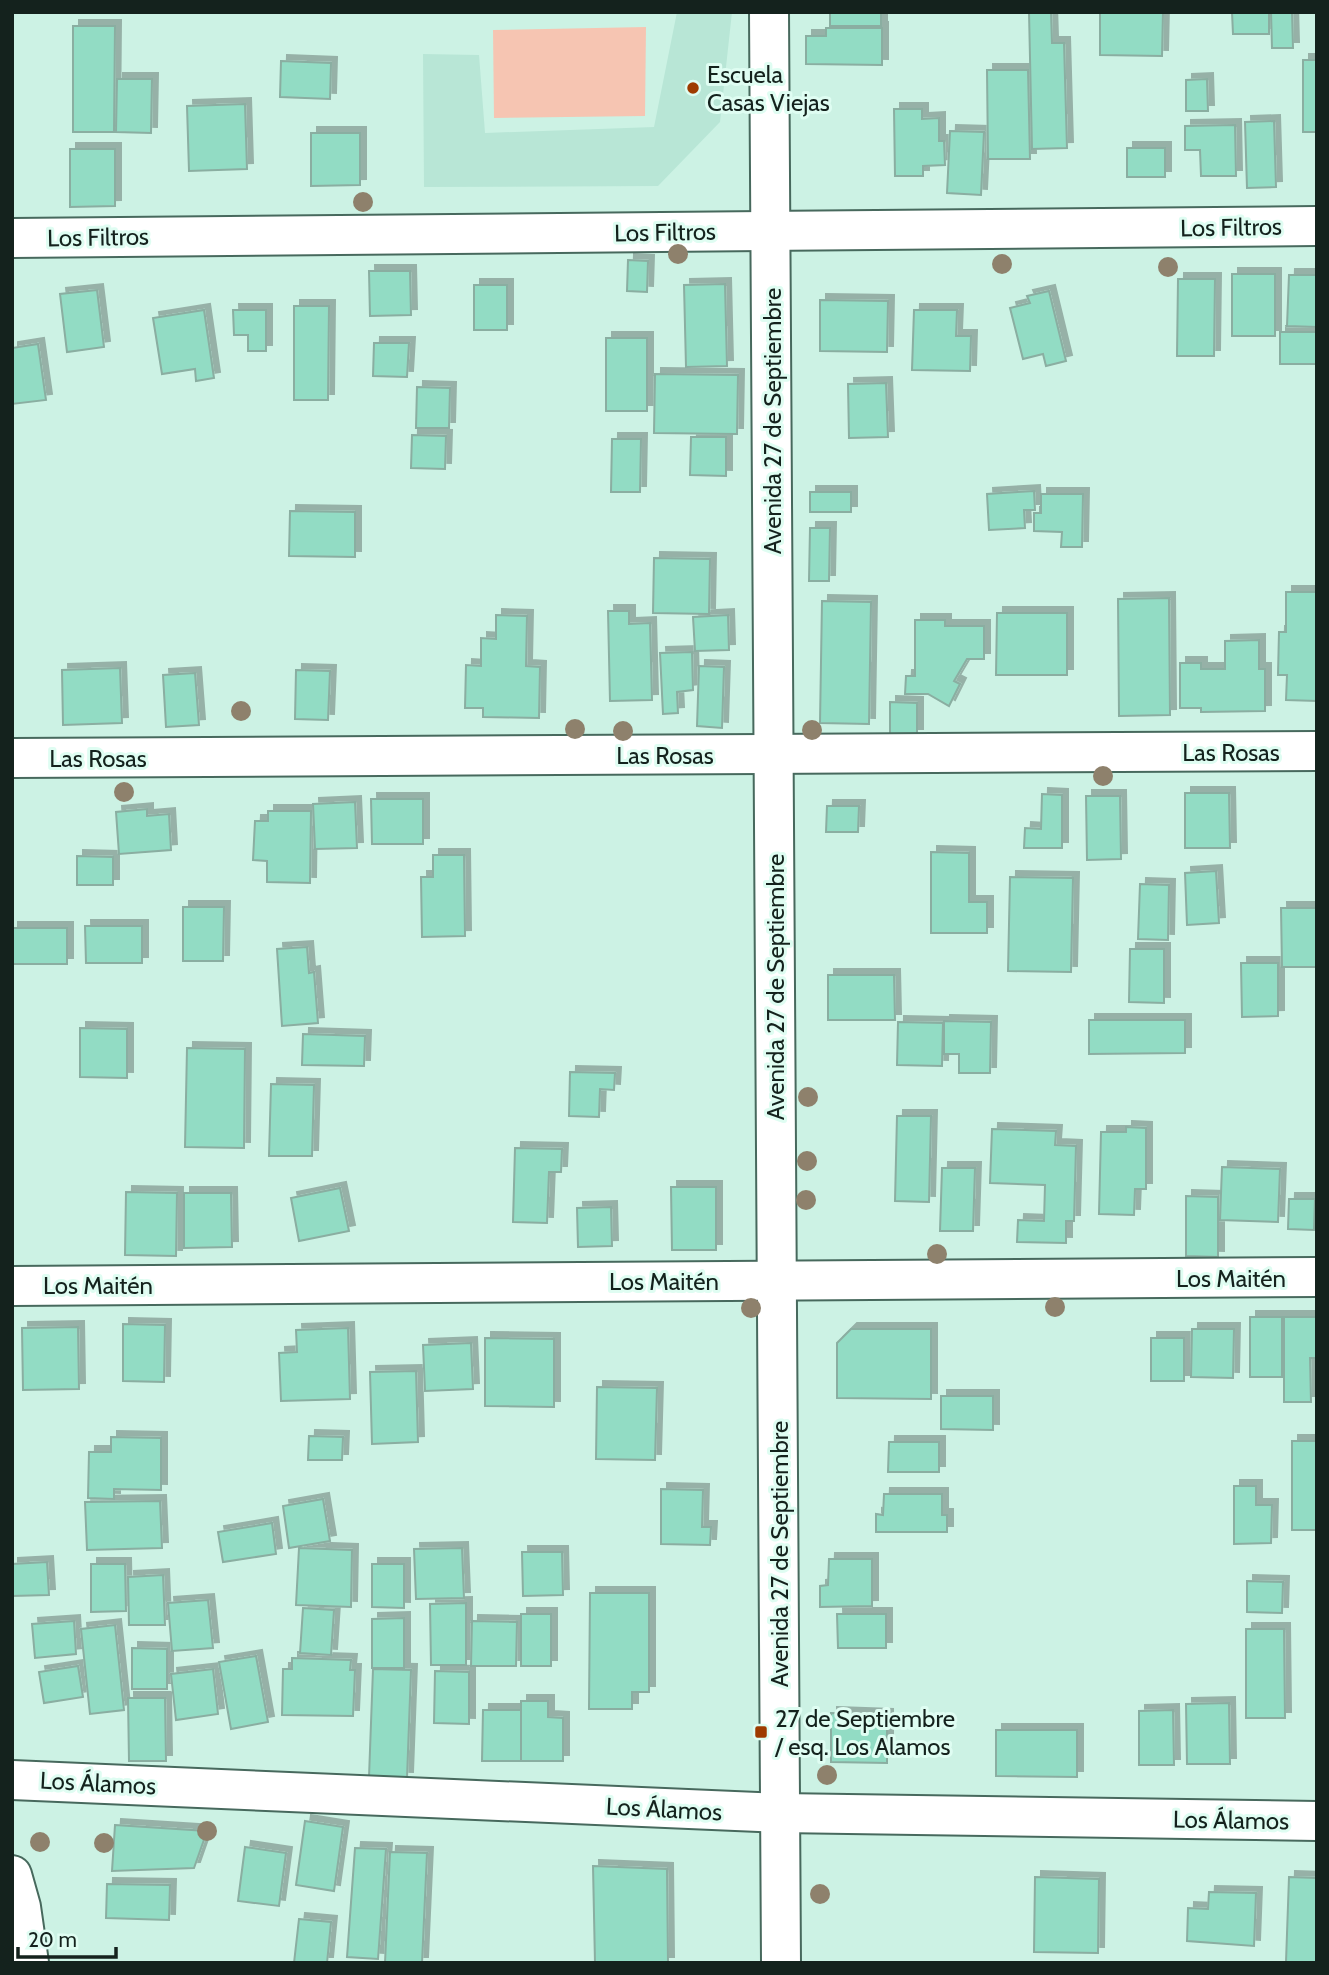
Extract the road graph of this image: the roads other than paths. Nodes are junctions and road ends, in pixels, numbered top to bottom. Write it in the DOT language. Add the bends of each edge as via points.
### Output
graph roads {
  1 [pos="769,12"];
  2 [pos="1317,226"];
  3 [pos="771,231"];
  4 [pos="12,238"];
  5 [pos="1317,751"];
  6 [pos="774,755"];
  7 [pos="12,758"];
  8 [pos="1317,1277"];
  9 [pos="777,1280"];
  10 [pos="12,1286"];
  11 [pos="12,1780"];
  12 [pos="780,1814"];
  13 [pos="1317,1821"];
  14 [pos="12,1875"];
  15 [pos="29,1963"];
  16 [pos="781,1963"];
  1 -- 3 [label="street, Avenida 27 de Septiembre"];
  2 -- 3 [label="street, Los Filtros"];
  3 -- 4 [label="street, Los Filtros"];
  3 -- 6 [label="street, Avenida 27 de Septiembre"];
  5 -- 6 [label="street, Las Rosas"];
  6 -- 7 [label="street, Las Rosas"];
  6 -- 9 [label="street, Avenida 27 de Septiembre"];
  8 -- 9 [label="street, Los Maitén"];
  9 -- 10 [label="street, Los Maitén"];
  9 -- 12 [label="street, Avenida 27 de Septiembre"];
  11 -- 12 [label="street, Los Álamos"];
  12 -- 13 [label="street, Los Álamos"];
  12 -- 16 [label="street, Avenida 27 de Septiembre"];
  14 -- 15 [label="street"];
}
